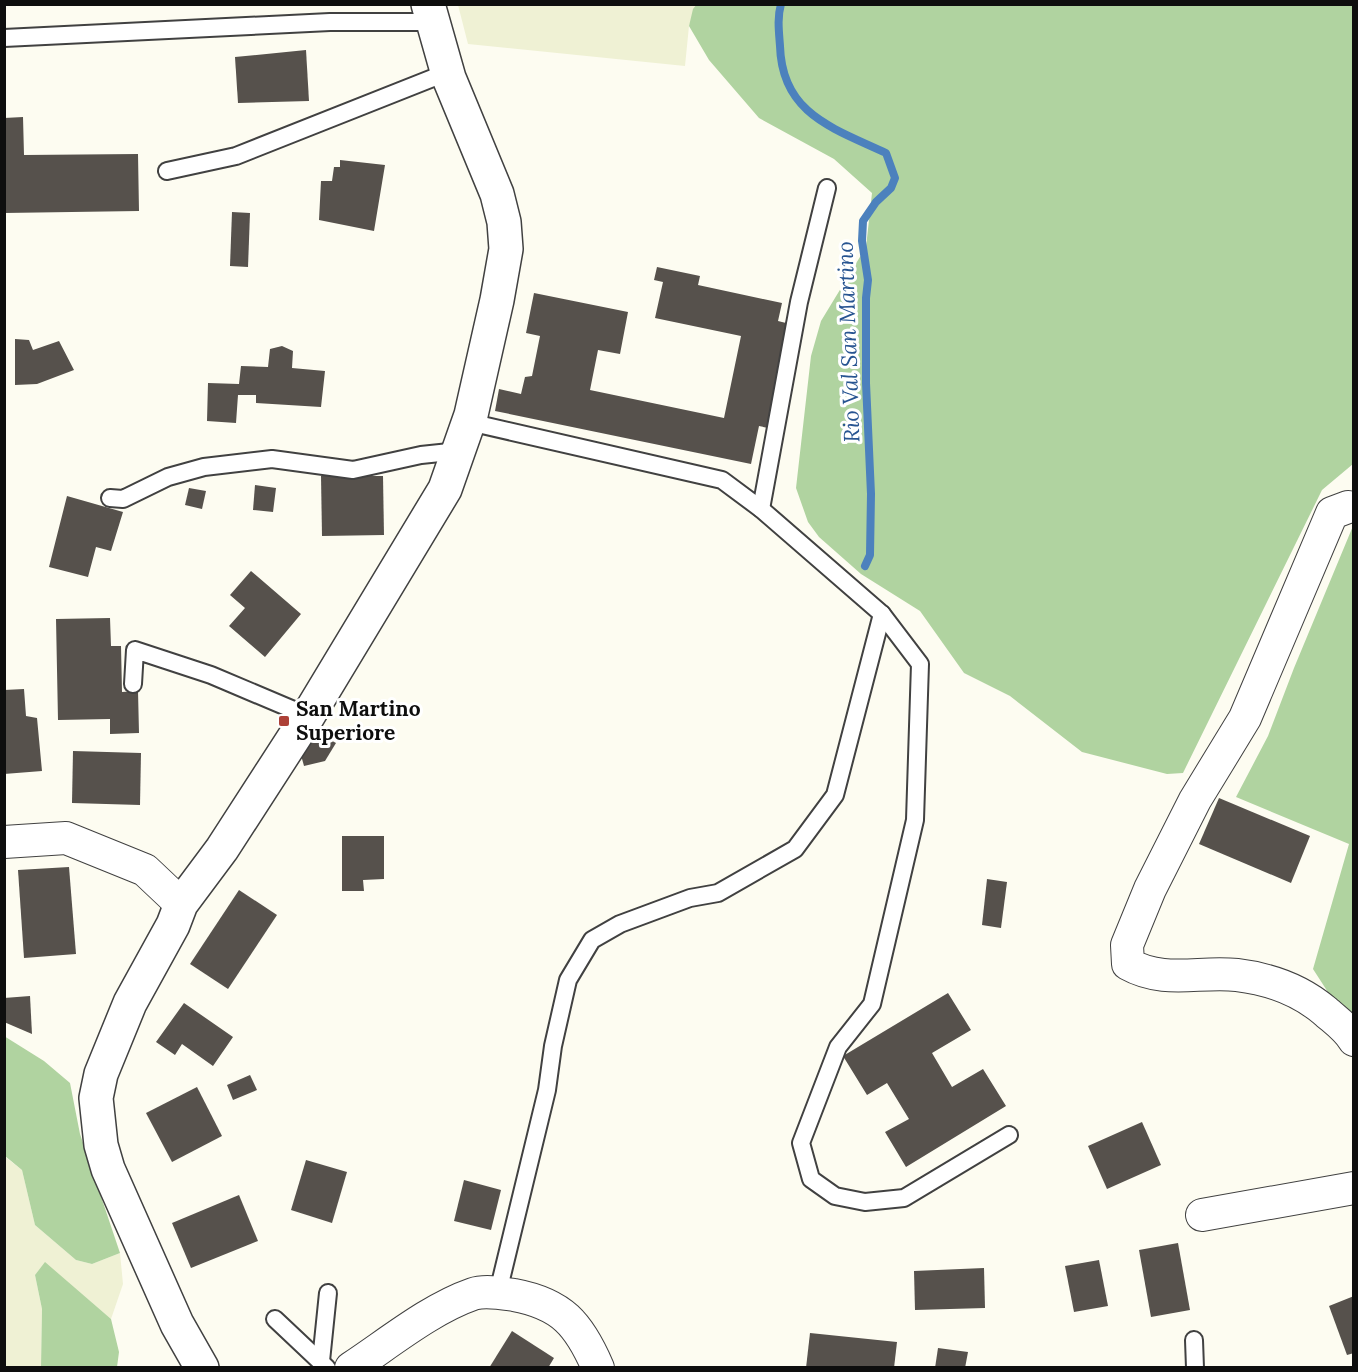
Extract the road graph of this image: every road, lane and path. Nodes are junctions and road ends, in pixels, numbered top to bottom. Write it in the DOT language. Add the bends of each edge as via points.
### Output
graph roads {
  1 [pos="430,13"];
  2 [pos="4,38"];
  3 [pos="448,72"];
  4 [pos="167,171"];
  5 [pos="827,188"];
  6 [pos="464,436"];
  7 [pos="110,498"];
  8 [pos="1348,507"];
  9 [pos="761,509"];
  10 [pos="882,614"];
  11 [pos="133,684"];
  12 [pos="308,716"];
  13 [pos="4,842"];
  14 [pos="182,904"];
  15 [pos="1353,1040"];
  16 [pos="1009,1135"];
  17 [pos="1353,1188"];
  18 [pos="1202,1215"];
  19 [pos="498,1292"];
  20 [pos="328,1293"];
  21 [pos="275,1319"];
  22 [pos="1194,1340"];
  23 [pos="333,1366"];
  24 [pos="202,1368"];
  25 [pos="598,1368"];
  26 [pos="1195,1368"];
  1 -- 2 [label="lane" via="330,22"];
  1 -- 3 [label="street"];
  3 -- 4 [label="lane" via="236,156"];
  3 -- 6 [label="street" via="497,194 506,249"];
  5 -- 9 [label="lane" via="799,302"];
  6 -- 7 [label="lane" via="421,455 353,470 272,459 204,467 168,477 123,499"];
  6 -- 9 [label="lane" via="722,480"];
  6 -- 12 [label="street" via="445,489"];
  8 -- 15 [label="street" via="1332,513 1245,718 1195,800 1127,945 1128,964 1146,973 1236,975 1288,986 1315,1002"];
  9 -- 10 [label="lane"];
  10 -- 16 [label="lane" via="920,664 915,820 872,1004 838,1047 801,1143 811,1179 834,1196 865,1202 904,1198"];
  10 -- 19 [label="lane" via="835,795 795,849 718,893 670,905 620,924 592,940 568,980 547,1090"];
  11 -- 12 [label="lane" via="135,650 211,675"];
  12 -- 14 [label="street"];
  13 -- 14 [label="street" via="66,838 145,870"];
  14 -- 24 [label="street" via="130,1003 101,1074 96,1098 108,1169 177,1324"];
  17 -- 18 [label="street"];
  19 -- 23 [label="street" via="474,1294"];
  19 -- 25 [label="street" via="537,1299 558,1309 574,1323"];
  20 -- 23 [label="lane"];
  21 -- 23 [label="lane"];
  22 -- 26 [label="lane"];
}
